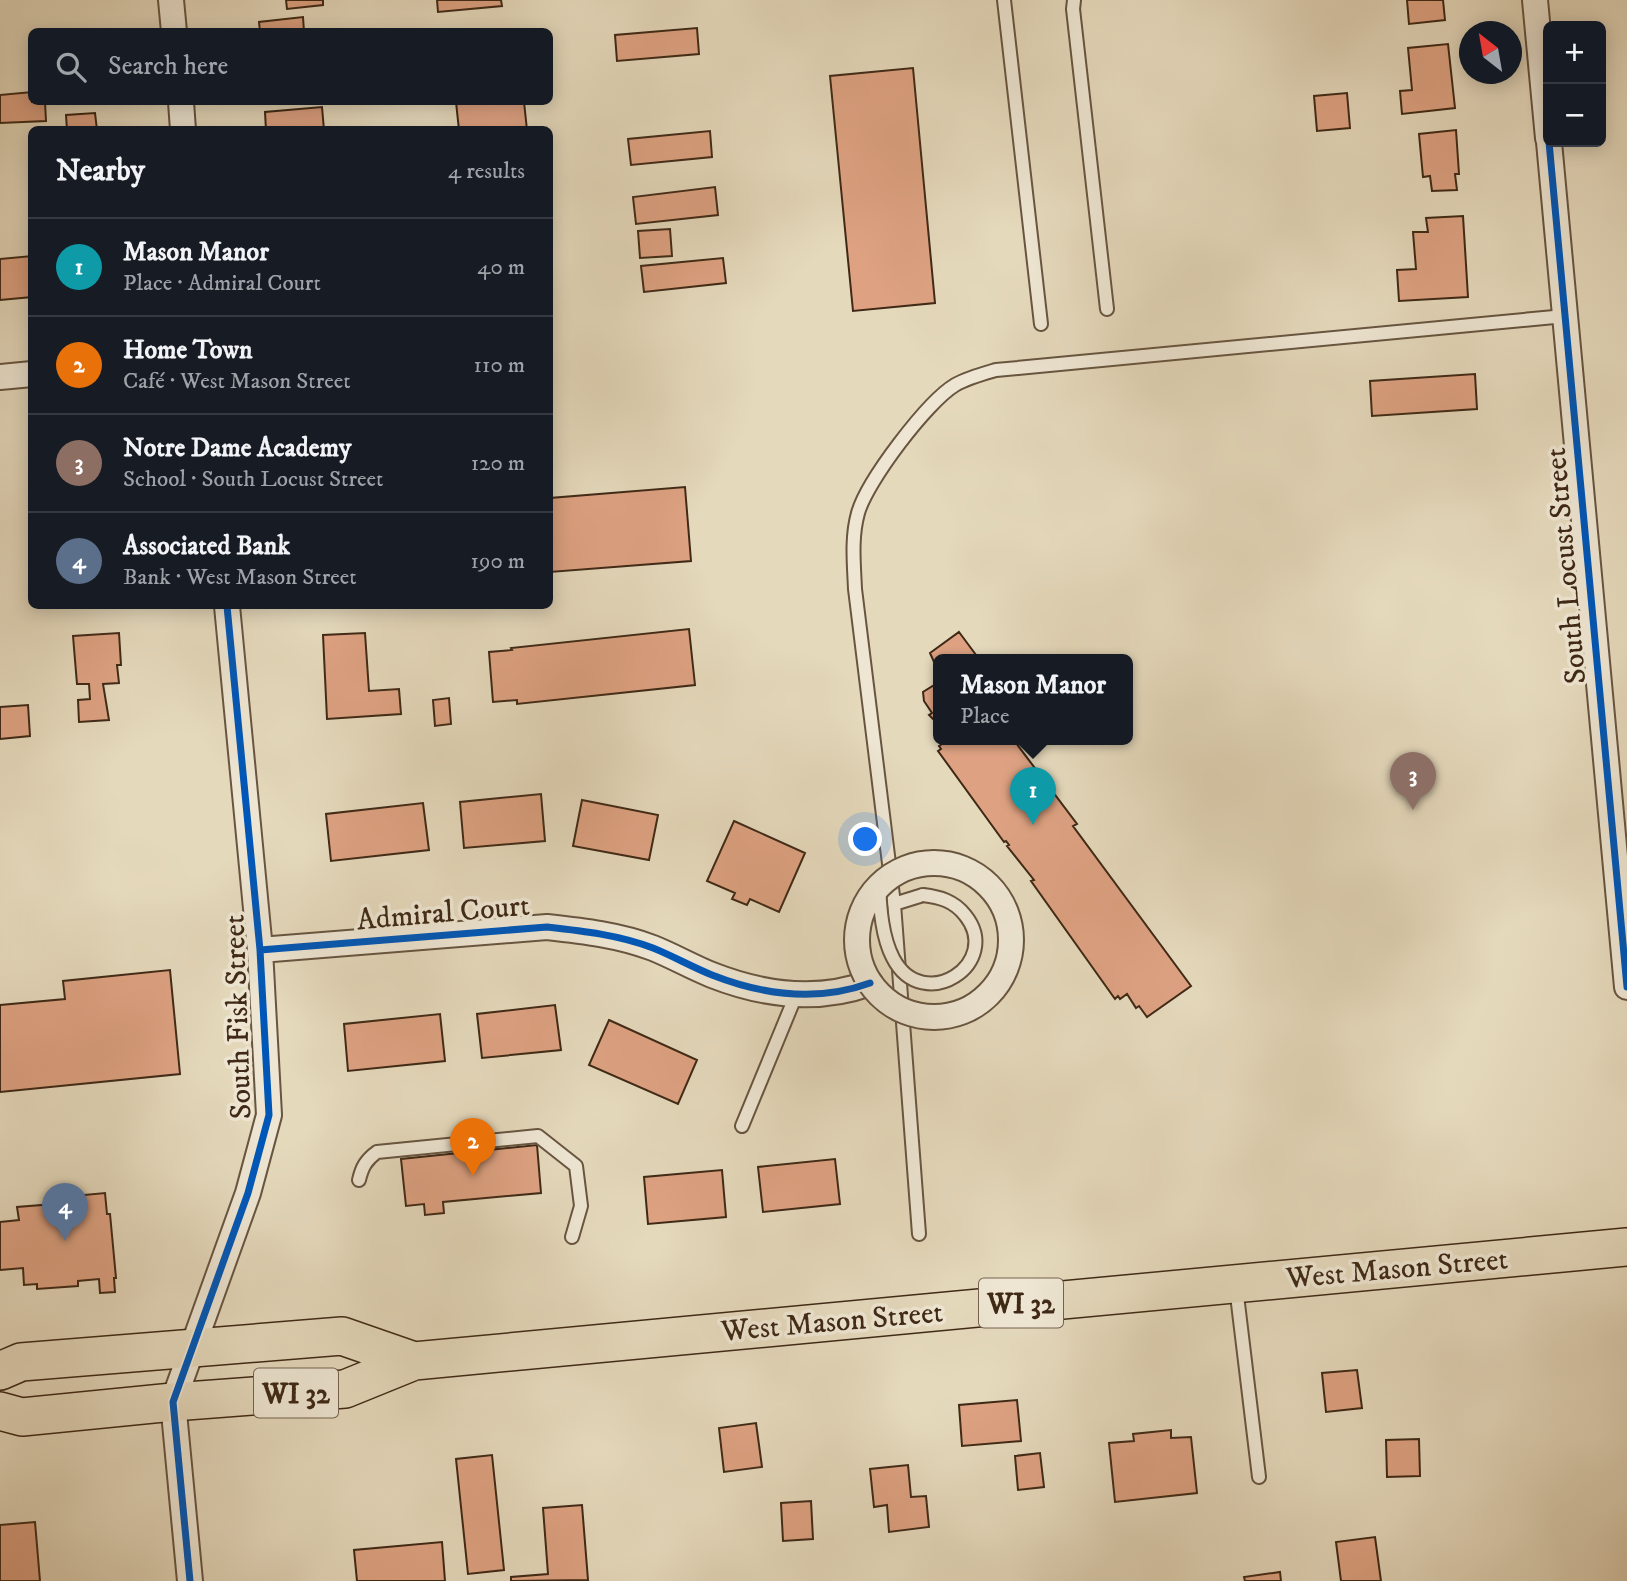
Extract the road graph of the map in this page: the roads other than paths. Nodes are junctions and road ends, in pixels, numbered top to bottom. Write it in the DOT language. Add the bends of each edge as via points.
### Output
graph roads {
  1 [pos="171,0"];
  2 [pos="1003,0"];
  3 [pos="1074,0"];
  4 [pos="1535,0"];
  5 [pos="174,28"];
  6 [pos="1543,86"];
  7 [pos="181,105"];
  8 [pos="183,126"];
  9 [pos="1549,147"];
  10 [pos="1107,309"];
  11 [pos="1565,316"];
  12 [pos="1041,324"];
  13 [pos="28,374"];
  14 [pos="0,377"];
  15 [pos="227,609"];
  16 [pos="886,894"];
  17 [pos="260,950"];
  18 [pos="858,987"];
  19 [pos="1627,987"];
  20 [pos="796,995"];
  21 [pos="742,1126"];
  22 [pos="359,1180"];
  23 [pos="919,1234"];
  24 [pos="572,1237"];
  25 [pos="1627,1247"];
  26 [pos="1235,1283"];
  27 [pos="192,1348"];
  28 [pos="414,1362"];
  29 [pos="0,1371"];
  30 [pos="173,1402"];
  31 [pos="0,1411"];
  32 [pos="1259,1477"];
  33 [pos="190,1581"];
  1 -- 5 [label="street"];
  2 -- 12 [label="lane"];
  3 -- 10 [label="lane"];
  4 -- 6 [label="street, South Locust Street"];
  7 -- 8 [label="street"];
  9 -- 11 [label="street, South Locust Street"];
  11 -- 16 [label="lane" via="996,370 956,384 938,398 869,487 858,513 854,540"];
  11 -- 19 [label="street, South Locust Street"];
  13 -- 14 [label="street"];
  15 -- 17 [label="street, South Fisk Street"];
  16 -- 16 [label="lane, bridge" via="880,906 887,941 894,960 916,982 942,982 965,969 976,948 976,936 971,922 954,904 940,897"];
  16 -- 18 [label="street, bridge" via="864,906 857,932"];
  16 -- 18 [label="street, bridge" via="901,870 927,863 953,864 978,875 997,894 1008,915 1012,940 1008,964 997,986 979,1003 957,1014 932,1017 908,1013"];
  16 -- 23 [label="lane"];
  17 -- 20 [label="street, Admiral Court" via="547,927 594,932 651,947 712,975"];
  17 -- 27 [label="street, South Fisk Street" via="269,1115 248,1193"];
  18 -- 20 [label="street, Admiral Court"];
  20 -- 21 [label="lane"];
  22 -- 24 [label="lane" via="368,1158 377,1152 538,1136 576,1166 581,1206"];
  25 -- 26 [label="main road, West Mason Street / WI 32"];
  26 -- 28 [label="main road, West Mason Street / WI 32"];
  26 -- 32 [label="lane"];
  27 -- 28 [label="main road, West Mason Street / WI 32" via="342,1336"];
  27 -- 29 [label="main road, West Mason Street / WI 32" via="21,1362"];
  27 -- 30 [label="street, South Fisk Street"];
  28 -- 30 [label="main road, West Mason Street / WI 32" via="345,1389"];
  30 -- 31 [label="main road, West Mason Street / WI 32" via="22,1418"];
  30 -- 33 [label="street, South Fisk Street"];
}
